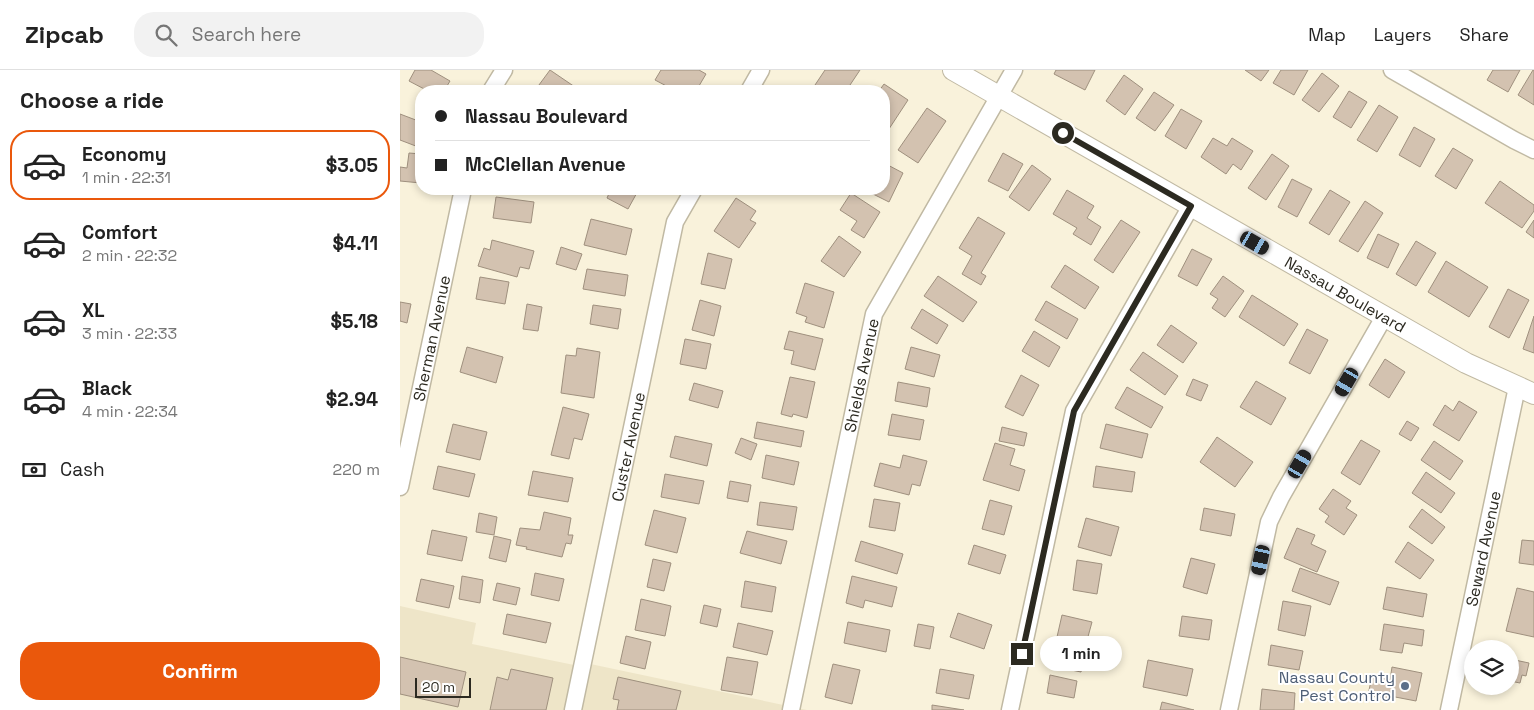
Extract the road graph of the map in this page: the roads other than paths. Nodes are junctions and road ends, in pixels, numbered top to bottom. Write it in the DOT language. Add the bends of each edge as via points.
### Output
graph roads {
  1 [pos="504,70"];
  2 [pos="761,70"];
  3 [pos="953,70"];
  4 [pos="1014,70"];
  5 [pos="1392,70"];
  6 [pos="495,85"];
  7 [pos="752,85"];
  8 [pos="999,97"];
  9 [pos="1534,150"];
  10 [pos="463,195"];
  11 [pos="691,195"];
  12 [pos="1191,206"];
  13 [pos="1384,317"];
  14 [pos="1526,391"];
  15 [pos="400,487"];
  16 [pos="573,710"];
  17 [pos="791,710"];
  18 [pos="1010,710"];
  19 [pos="1229,710"];
  20 [pos="1449,710"];
  1 -- 6 [label="street"];
  2 -- 7 [label="street"];
  3 -- 8 [label="street, Nassau Boulevard"];
  4 -- 8 [label="street, Shields Avenue"];
  5 -- 9 [label="street"];
  8 -- 12 [label="street, Nassau Boulevard"];
  8 -- 17 [label="street, Shields Avenue" via="874,314"];
  10 -- 15 [label="street, Sherman Avenue"];
  11 -- 16 [label="street, Custer Avenue" via="675,222"];
  12 -- 13 [label="street, Nassau Boulevard"];
  12 -- 18 [label="street" via="1074,411"];
  13 -- 14 [label="street, Nassau Boulevard" via="1466,363"];
  13 -- 19 [label="street" via="1281,497 1270,522"];
  14 -- 20 [label="street, Seward Avenue"];
}
